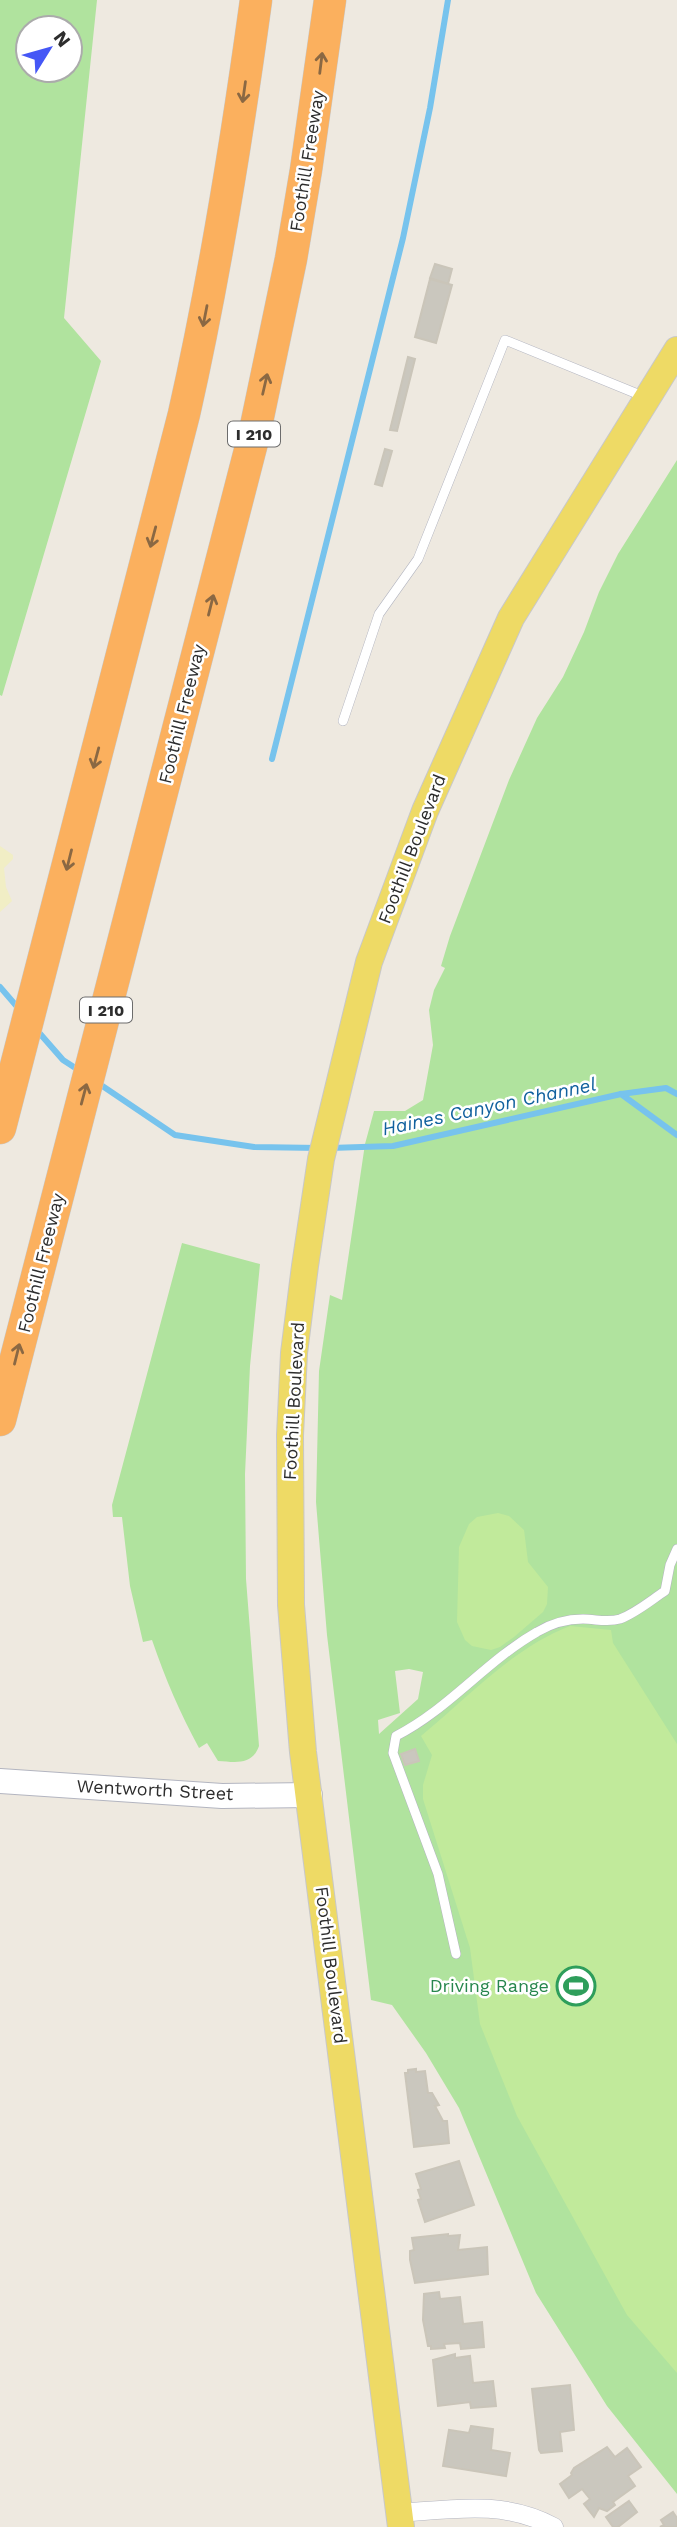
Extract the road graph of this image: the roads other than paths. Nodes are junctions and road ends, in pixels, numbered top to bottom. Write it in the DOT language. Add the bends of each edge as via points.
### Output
graph roads {
  1 [pos="256,0"];
  2 [pos="330,0"];
  3 [pos="677,350"];
  4 [pos="647,398"];
  5 [pos="342,721"];
  6 [pos="0,1128"];
  7 [pos="0,1420"];
  8 [pos="677,1549"];
  9 [pos="664,1591"];
  10 [pos="677,1591"];
  11 [pos="0,1781"];
  12 [pos="310,1795"];
  13 [pos="456,1954"];
  14 [pos="400,2520"];
  15 [pos="554,2527"];
  1 -- 6 [label="highway, one-way" via="234,158 202,331"];
  7 -- 2 [label="highway, Foothill Freeway / I 210, one-way" via="274,346"];
  3 -- 4 [label="main road, Foothill Boulevard"];
  4 -- 5 [label="lane" via="505,340 418,559 379,614"];
  4 -- 12 [label="main road, Foothill Boulevard" via="511,618 395,888 369,962 346,1056 321,1160 295,1353 291,1605"];
  8 -- 9 [label="lane"];
  9 -- 10 [label="lane"];
  9 -- 13 [label="lane" via="619,1619 562,1620 538,1631 417,1726 396,1736 393,1754 438,1874"];
  11 -- 12 [label="main road, Wentworth Street" via="222,1796"];
  12 -- 14 [label="main road, Foothill Boulevard"];
  14 -- 15 [label="street" via="488,2507 523,2512"];
}
